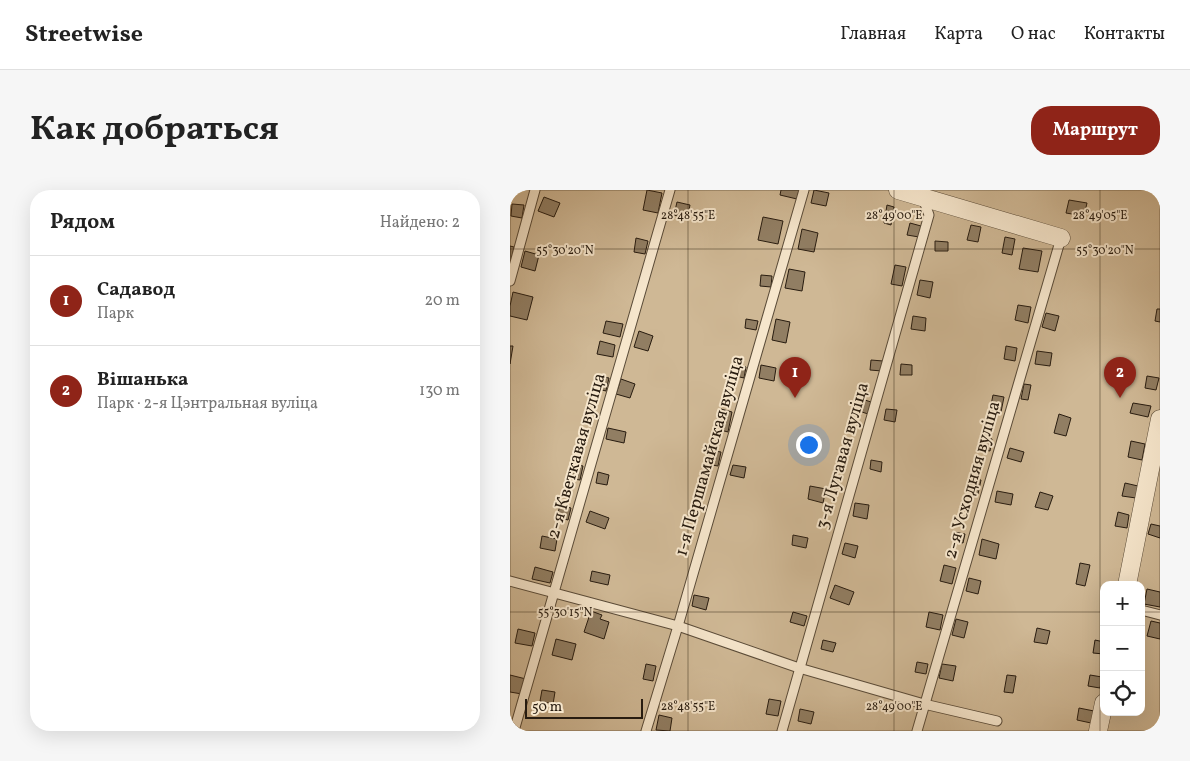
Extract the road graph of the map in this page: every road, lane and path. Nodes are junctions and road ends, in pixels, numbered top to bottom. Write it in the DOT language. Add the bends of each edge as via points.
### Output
graph roads {
  1 [pos="535,190"];
  2 [pos="670,190"];
  3 [pos="804,190"];
  4 [pos="898,190"];
  5 [pos="924,194"];
  6 [pos="1061,238"];
  7 [pos="510,281"];
  8 [pos="1160,419"];
  9 [pos="1156,456"];
  10 [pos="510,581"];
  11 [pos="1128,581"];
  12 [pos="555,593"];
  13 [pos="1145,611"];
  14 [pos="1160,615"];
  15 [pos="678,626"];
  16 [pos="799,668"];
  17 [pos="924,704"];
  18 [pos="1101,716"];
  19 [pos="997,721"];
  20 [pos="514,731"];
  21 [pos="646,731"];
  22 [pos="782,731"];
  23 [pos="917,731"];
  24 [pos="1098,731"];
  1 -- 7 [label="lane"];
  2 -- 12 [label="lane, 2-я Кветкавая вуліца"];
  3 -- 15 [label="lane, 1-я Першамайская вуліца"];
  4 -- 5 [label="street"];
  5 -- 6 [label="street"];
  5 -- 16 [label="lane, 3-я Лугавая вуліца" via="930,215"];
  6 -- 17 [label="lane, 2-я Усходняя вуліца"];
  8 -- 9 [label="street"];
  9 -- 11 [label="street"];
  10 -- 12 [label="lane"];
  12 -- 15 [label="lane"];
  12 -- 20 [label="lane, 2-я Кветкавая вуліца"];
  13 -- 14 [label="lane"];
  15 -- 16 [label="lane"];
  15 -- 21 [label="lane, 1-я Першамайская вуліца"];
  16 -- 17 [label="lane"];
  16 -- 22 [label="lane, 3-я Лугавая вуліца"];
  17 -- 19 [label="lane"];
  17 -- 23 [label="lane, 2-я Усходняя вуліца"];
  18 -- 24 [label="street"];
}
